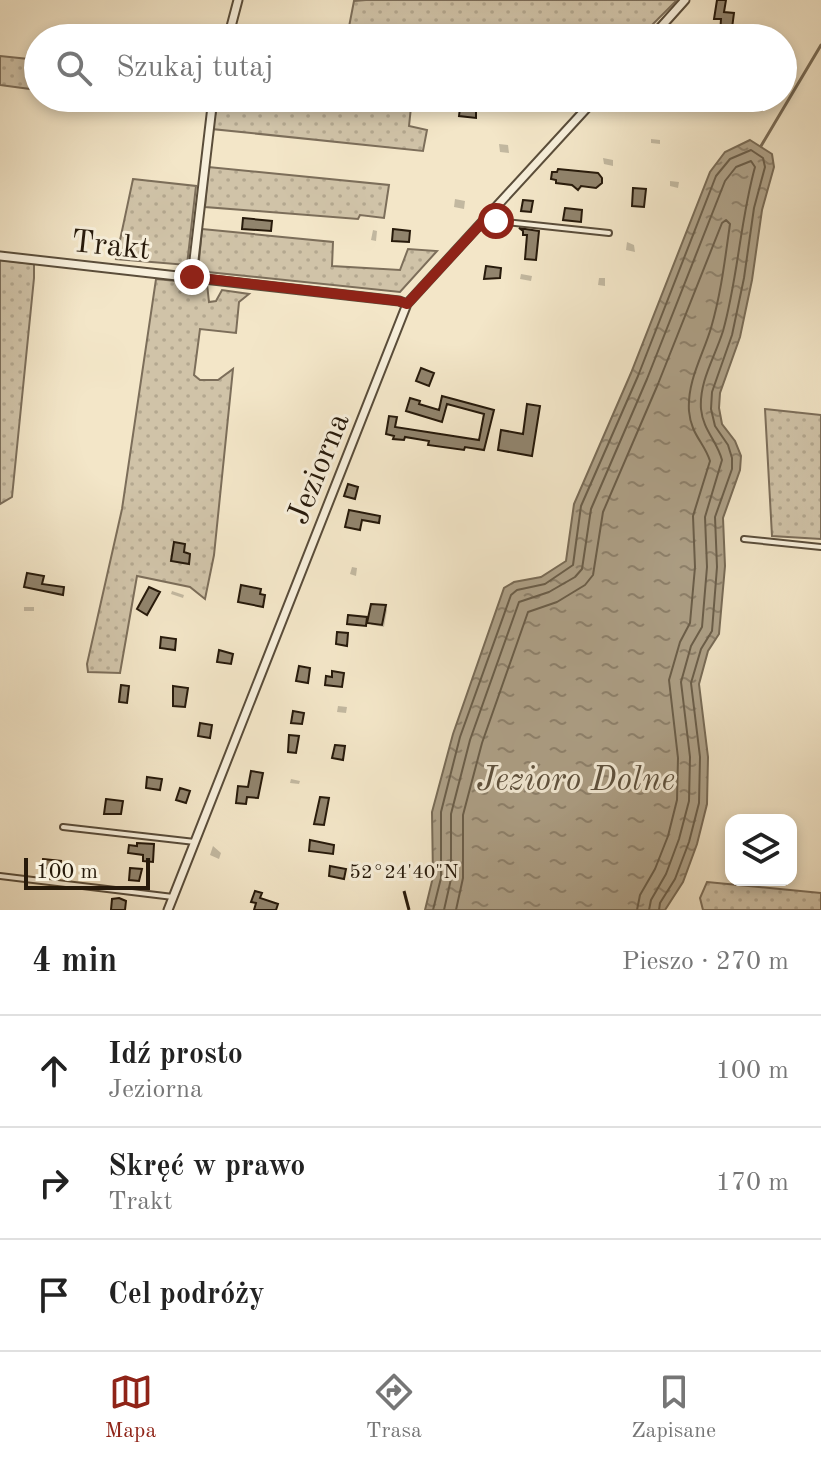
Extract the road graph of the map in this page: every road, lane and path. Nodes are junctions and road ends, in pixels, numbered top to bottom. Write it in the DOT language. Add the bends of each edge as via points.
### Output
graph roads {
  1 [pos="238,0"];
  2 [pos="685,0"];
  3 [pos="232,24"];
  4 [pos="664,24"];
  5 [pos="211,112"];
  6 [pos="583,112"];
  7 [pos="489,215"];
  8 [pos="609,233"];
  9 [pos="0,256"];
  10 [pos="192,277"];
  11 [pos="407,304"];
  12 [pos="744,539"];
  13 [pos="821,547"];
  14 [pos="63,827"];
  15 [pos="195,842"];
  16 [pos="0,876"];
  17 [pos="173,897"];
  18 [pos="168,910"];
  1 -- 3 [label="street"];
  2 -- 4 [label="street"];
  5 -- 10 [label="street"];
  6 -- 7 [label="street, Jeziorna"];
  7 -- 8 [label="lane" via="496,221"];
  7 -- 11 [label="street, Jeziorna"];
  9 -- 10 [label="street, Trakt"];
  10 -- 11 [label="street, Trakt"];
  11 -- 15 [label="street, Jeziorna"];
  12 -- 13 [label="lane"];
  14 -- 15 [label="lane"];
  15 -- 17 [label="street, Jeziorna"];
  16 -- 17 [label="lane"];
  17 -- 18 [label="street, Jeziorna"];
}
